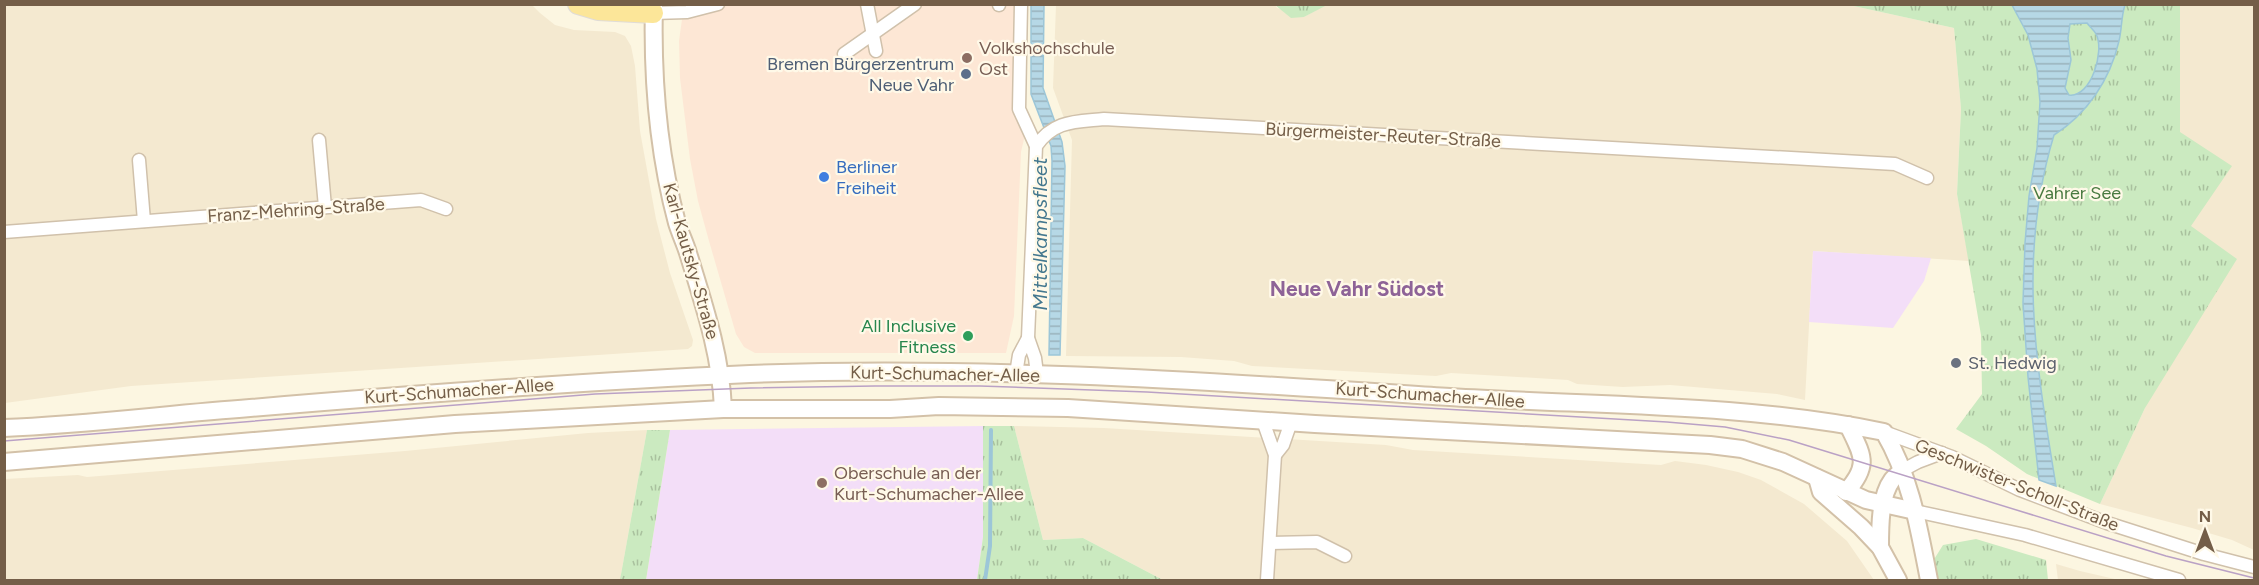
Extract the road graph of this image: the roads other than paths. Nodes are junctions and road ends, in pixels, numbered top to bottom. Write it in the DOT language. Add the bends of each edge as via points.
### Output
graph roads {
  1 [pos="578,4"];
  2 [pos="718,4"];
  3 [pos="867,4"];
  4 [pos="915,4"];
  5 [pos="1021,4"];
  6 [pos="653,9"];
  7 [pos="872,34"];
  8 [pos="876,51"];
  9 [pos="844,54"];
  10 [pos="319,140"];
  11 [pos="1036,146"];
  12 [pos="139,160"];
  13 [pos="1928,178"];
  14 [pos="325,207"];
  15 [pos="446,209"];
  16 [pos="144,221"];
  17 [pos="4,232"];
  18 [pos="1028,338"];
  19 [pos="1016,374"];
  20 [pos="1038,374"];
  21 [pos="721,376"];
  22 [pos="723,409"];
  23 [pos="1263,421"];
  24 [pos="1291,423"];
  25 [pos="1848,424"];
  26 [pos="4,428"];
  27 [pos="1884,432"];
  28 [pos="1942,453"];
  29 [pos="1275,455"];
  30 [pos="4,462"];
  31 [pos="1903,470"];
  32 [pos="1817,478"];
  33 [pos="1846,492"];
  34 [pos="1883,505"];
  35 [pos="1915,511"];
  36 [pos="1270,543"];
  37 [pos="1880,547"];
  38 [pos="1345,556"];
  39 [pos="2254,567"];
  40 [pos="1267,580"];
  41 [pos="1898,580"];
  42 [pos="1929,580"];
  43 [pos="2179,580"];
  1 -- 6 [label="main road" via="598,10"];
  2 -- 6 [label="street" via="687,12"];
  3 -- 7 [label="street"];
  4 -- 7 [label="street"];
  5 -- 11 [label="street" via="1019,109"];
  6 -- 21 [label="street, Karl-Kautsky-Straße" via="656,99 667,175 677,224 716,346"];
  7 -- 8 [label="street"];
  7 -- 9 [label="street"];
  10 -- 14 [label="street"];
  11 -- 13 [label="street, Bürgermeister-Reuter-Straße" via="1058,126 1104,119 1895,164"];
  11 -- 18 [label="street"];
  12 -- 16 [label="street"];
  14 -- 15 [label="street, Franz-Mehring-Straße" via="422,200"];
  14 -- 16 [label="street, Franz-Mehring-Straße"];
  16 -- 17 [label="street, Franz-Mehring-Straße"];
  18 -- 19 [label="street" via="1019,355"];
  18 -- 20 [label="street"];
  19 -- 20 [label="street, Kurt-Schumacher-Allee"];
  19 -- 21 [label="street, Kurt-Schumacher-Allee"];
  20 -- 25 [label="street, Kurt-Schumacher-Allee" via="1781,415"];
  21 -- 22 [label="street, Karl-Kautsky-Straße"];
  21 -- 26 [label="street, Kurt-Schumacher-Allee" via="423,393"];
  22 -- 23 [label="street, Kurt-Schumacher-Allee" via="1068,408"];
  22 -- 30 [label="street, Kurt-Schumacher-Allee" via="455,424"];
  23 -- 24 [label="street, Kurt-Schumacher-Allee"];
  23 -- 29 [label="street"];
  24 -- 29 [label="street"];
  24 -- 32 [label="street, Kurt-Schumacher-Allee" via="1710,445 1742,449"];
  25 -- 27 [label="street, Kurt-Schumacher-Allee"];
  25 -- 33 [label="street" via="1863,462 1858,479"];
  27 -- 28 [label="street, Geschwister-Scholl-Straße"];
  27 -- 31 [label="street"];
  28 -- 31 [label="street"];
  28 -- 39 [label="street, Geschwister-Scholl-Straße" via="2020,490 2107,523"];
  29 -- 36 [label="street"];
  31 -- 34 [label="street" via="1891,481"];
  31 -- 35 [label="street"];
  32 -- 33 [label="street, Kurt-Schumacher-Allee"];
  32 -- 37 [label="street" via="1821,492"];
  33 -- 34 [label="street, Geschwister-Scholl-Straße"];
  34 -- 35 [label="street, Geschwister-Scholl-Straße"];
  34 -- 37 [label="street"];
  35 -- 42 [label="street"];
  35 -- 43 [label="street, Geschwister-Scholl-Straße" via="2025,535"];
  36 -- 38 [label="street" via="1317,542"];
  36 -- 40 [label="street"];
  37 -- 41 [label="street"];
}
